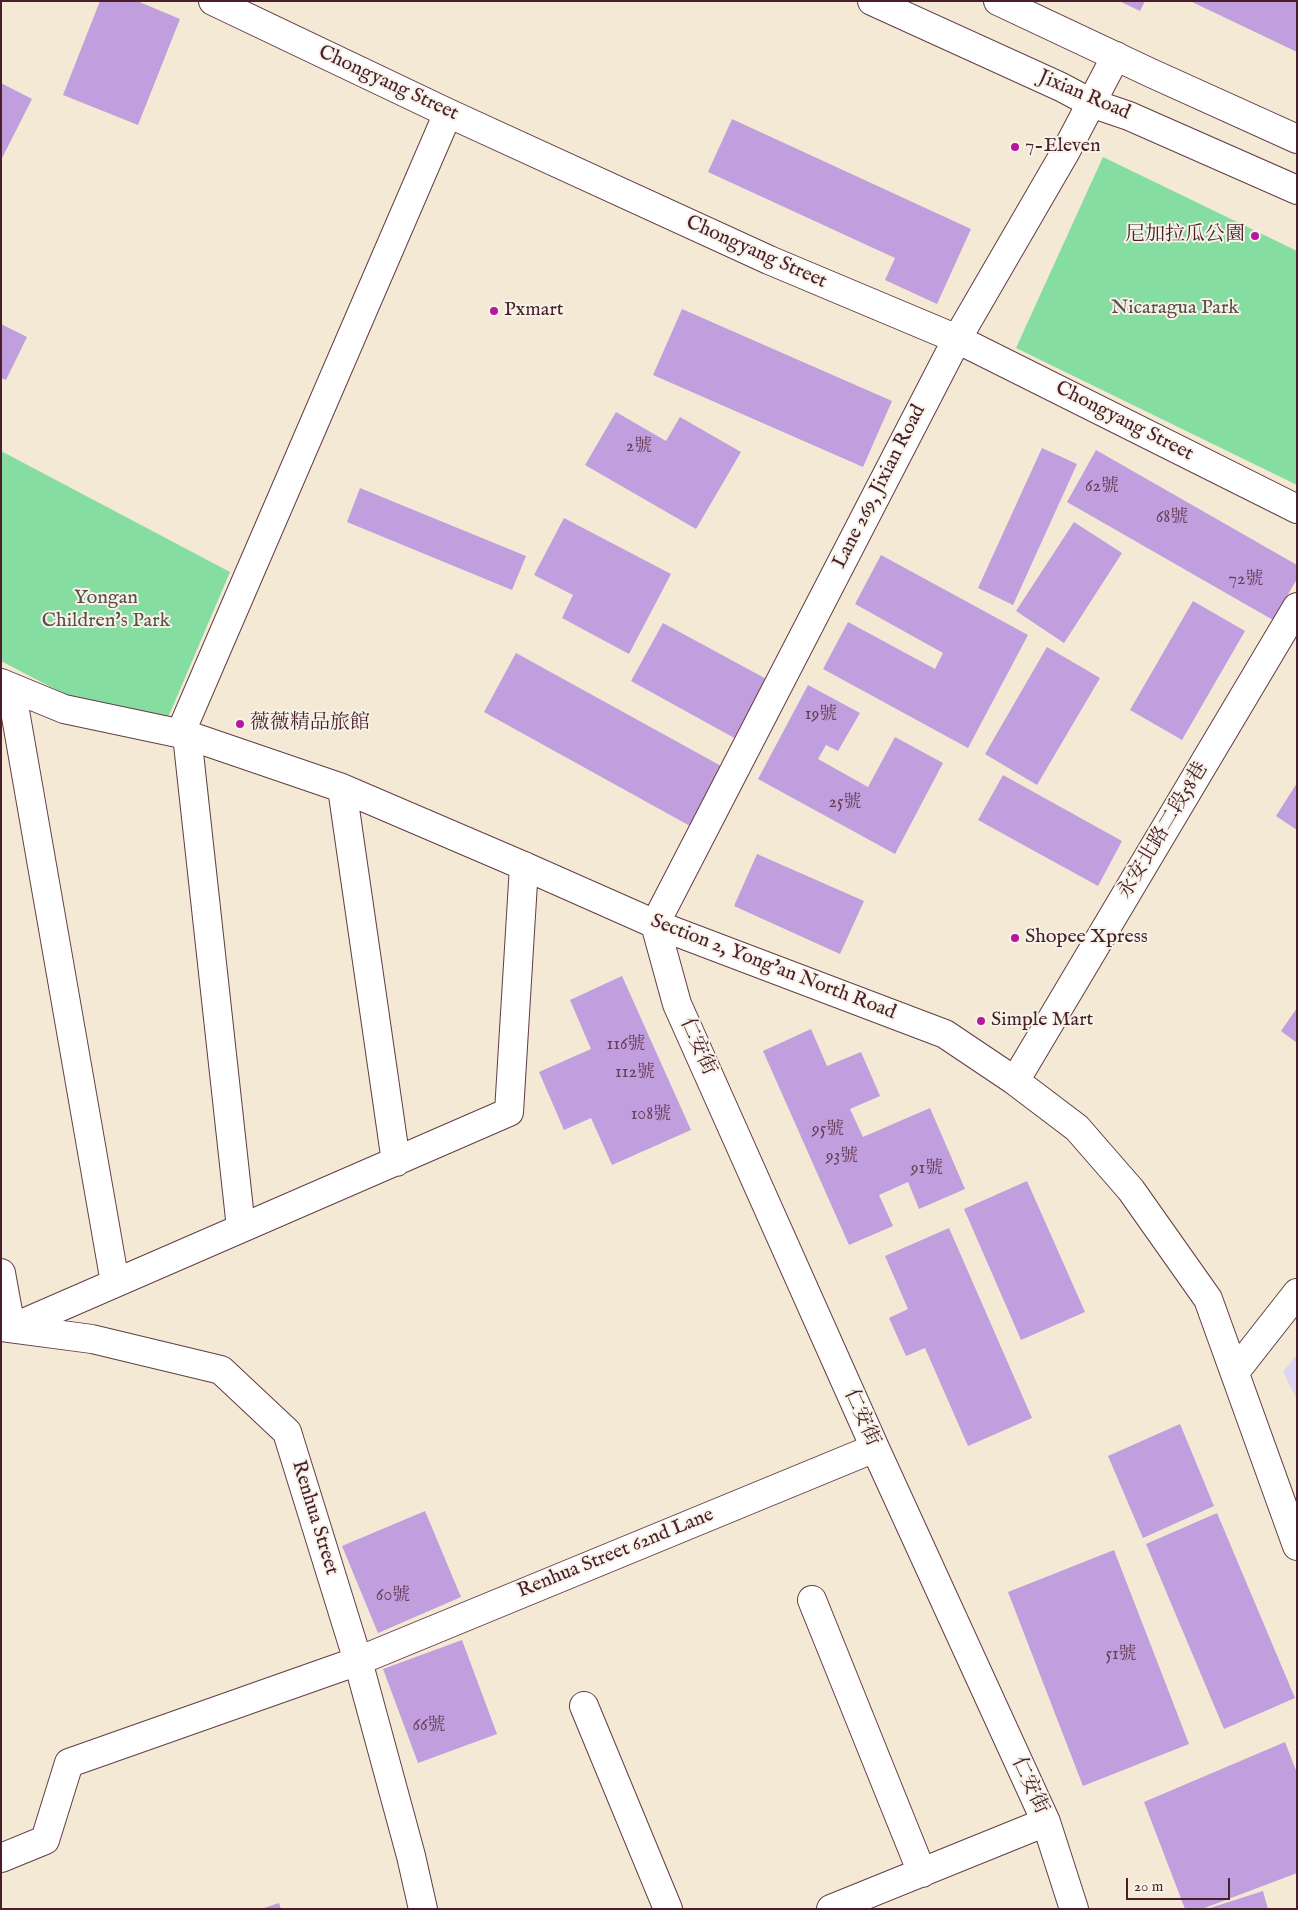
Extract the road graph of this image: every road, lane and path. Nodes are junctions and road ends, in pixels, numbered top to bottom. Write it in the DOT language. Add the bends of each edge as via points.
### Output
graph roads {
  1 [pos="213,1"];
  2 [pos="872,1"];
  3 [pos="998,1"];
  4 [pos="1116,56"];
  5 [pos="1091,103"];
  6 [pos="448,113"];
  7 [pos="1297,139"];
  8 [pos="1297,190"];
  9 [pos="957,339"];
  10 [pos="1297,509"];
  11 [pos="1297,607"];
  12 [pos="6,686"];
  13 [pos="184,734"];
  14 [pos="342,788"];
  15 [pos="524,866"];
  16 [pos="655,924"];
  17 [pos="1015,1081"];
  18 [pos="396,1162"];
  19 [pos="241,1228"];
  20 [pos="1,1273"];
  21 [pos="115,1283"];
  22 [pos="1297,1293"];
  23 [pos="5,1329"];
  24 [pos="1235,1372"];
  25 [pos="875,1448"];
  26 [pos="1297,1546"];
  27 [pos="812,1600"];
  28 [pos="358,1661"];
  29 [pos="584,1706"];
  30 [pos="1046,1822"];
  31 [pos="1,1858"];
  32 [pos="922,1873"];
  33 [pos="423,1909"];
  34 [pos="668,1909"];
  35 [pos="832,1909"];
  36 [pos="1074,1909"];
  1 -- 6 [label="street, Chongyang Street"];
  2 -- 5 [label="street, Jixian Road"];
  3 -- 4 [label="street"];
  4 -- 5 [label="street, Lane 269, Jixian Road"];
  4 -- 7 [label="street"];
  5 -- 8 [label="street, Jixian Road" via="1129,116"];
  5 -- 9 [label="street, Lane 269, Jixian Road"];
  6 -- 9 [label="street, Chongyang Street" via="768,260"];
  6 -- 13 [label="street"];
  9 -- 10 [label="street, Chongyang Street"];
  9 -- 16 [label="street, Lane 269, Jixian Road"];
  11 -- 17 [label="street, 永安北路二段58巷"];
  12 -- 13 [label="street, Section 2, Yong'an North Road" via="64,709"];
  12 -- 21 [label="street"];
  13 -- 14 [label="street, Section 2, Yong'an North Road"];
  13 -- 19 [label="street"];
  14 -- 15 [label="street, Section 2, Yong'an North Road"];
  14 -- 18 [label="street"];
  15 -- 16 [label="street, Section 2, Yong'an North Road"];
  15 -- 18 [label="street" via="508,1112"];
  16 -- 17 [label="street, Section 2, Yong'an North Road" via="945,1034"];
  16 -- 25 [label="street, 仁安街" via="677,1004"];
  17 -- 24 [label="street, Section 2, Yong'an North Road" via="1077,1128 1132,1190 1208,1300"];
  18 -- 19 [label="street"];
  19 -- 21 [label="street"];
  20 -- 23 [label="street"];
  21 -- 23 [label="street"];
  22 -- 24 [label="street"];
  23 -- 28 [label="street, Renhua Street" via="92,1339 221,1370 287,1432"];
  24 -- 26 [label="street, Section 2, Yong'an North Road"];
  25 -- 28 [label="street, Renhua Street 62nd Lane"];
  25 -- 30 [label="street, 仁安街"];
  27 -- 32 [label="street"];
  28 -- 31 [label="street, Renhua Street 62nd Lane" via="69,1763 45,1840"];
  28 -- 33 [label="street, Renhua Street"];
  29 -- 34 [label="street"];
  30 -- 32 [label="street"];
  30 -- 36 [label="street, 仁安街"];
  32 -- 35 [label="street"];
}
